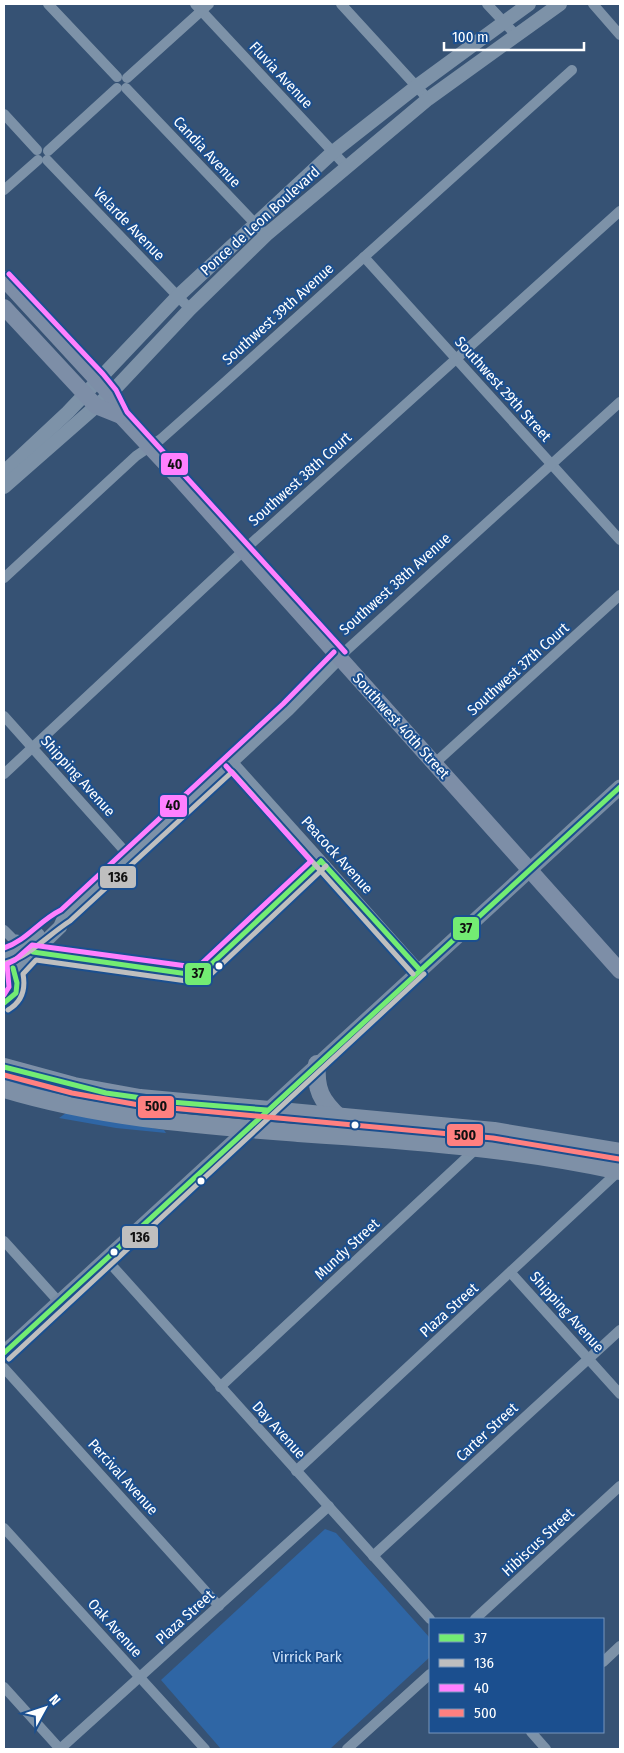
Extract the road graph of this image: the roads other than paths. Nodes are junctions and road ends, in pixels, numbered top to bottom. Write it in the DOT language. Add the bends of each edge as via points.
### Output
graph roads {
  1 [pos="48,4"];
  2 [pos="341,4"];
  3 [pos="487,4"];
  4 [pos="529,4"];
  5 [pos="560,4"];
  6 [pos="593,4"];
  7 [pos="202,6"];
  8 [pos="504,21"];
  9 [pos="515,34"];
  10 [pos="620,34"];
  11 [pos="572,70"];
  12 [pos="122,83"];
  13 [pos="417,86"];
  14 [pos="428,99"];
  15 [pos="4,114"];
  16 [pos="333,152"];
  17 [pos="43,155"];
  18 [pos="346,166"];
  19 [pos="4,190"];
  20 [pos="620,211"];
  21 [pos="253,224"];
  22 [pos="266,235"];
  23 [pos="364,257"];
  24 [pos="4,279"];
  25 [pos="177,297"];
  26 [pos="4,307"];
  27 [pos="190,309"];
  28 [pos="456,358"];
  29 [pos="98,379"];
  30 [pos="85,393"];
  31 [pos="110,394"];
  32 [pos="620,402"];
  33 [pos="96,406"];
  34 [pos="121,416"];
  35 [pos="150,446"];
  36 [pos="552,464"];
  37 [pos="4,472"];
  38 [pos="4,488"];
  39 [pos="620,540"];
  40 [pos="244,550"];
  41 [pos="4,578"];
  42 [pos="620,595"];
  43 [pos="340,657"];
  44 [pos="4,716"];
  45 [pos="32,748"];
  46 [pos="232,761"];
  47 [pos="434,764"];
  48 [pos="4,774"];
  49 [pos="620,787"];
  50 [pos="130,857"];
  51 [pos="529,869"];
  52 [pos="65,916"];
  53 [pos="4,930"];
  54 [pos="30,942"];
  55 [pos="7,961"];
  56 [pos="419,969"];
  57 [pos="620,971"];
  58 [pos="4,1003"];
  59 [pos="317,1064"];
  60 [pos="4,1067"];
  61 [pos="4,1089"];
  62 [pos="267,1110"];
  63 [pos="340,1118"];
  64 [pos="247,1129"];
  65 [pos="494,1132"];
  66 [pos="476,1148"];
  67 [pos="620,1152"];
  68 [pos="620,1171"];
  69 [pos="4,1241"];
  70 [pos="106,1260"];
  71 [pos="511,1273"];
  72 [pos="59,1302"];
  73 [pos="620,1330"];
  74 [pos="4,1353"];
  75 [pos="589,1359"];
  76 [pos="4,1368"];
  77 [pos="220,1387"];
  78 [pos="620,1394"];
  79 [pos="296,1471"];
  80 [pos="620,1486"];
  81 [pos="329,1506"];
  82 [pos="4,1528"];
  83 [pos="373,1556"];
  84 [pos="219,1606"];
  85 [pos="429,1618"];
  86 [pos="476,1618"];
  87 [pos="620,1646"];
  88 [pos="604,1661"];
  89 [pos="429,1675"];
  90 [pos="140,1678"];
  91 [pos="4,1687"];
  92 [pos="532,1733"];
  93 [pos="60,1749"];
  94 [pos="205,1749"];
  95 [pos="348,1749"];
  96 [pos="546,1749"];
  1 -- 12 [label="street, Candia Avenue"];
  2 -- 13 [label="street"];
  3 -- 8 [label="street"];
  4 -- 8 [label="street, Ponce de Leon Boulevard"];
  5 -- 9 [label="street, Ponce de Leon Boulevard"];
  6 -- 10 [label="street"];
  7 -- 12 [label="street"];
  7 -- 16 [label="street, Fluvia Avenue"];
  8 -- 9 [label="street"];
  8 -- 13 [label="street, Ponce de Leon Boulevard"];
  9 -- 14 [label="street, Ponce de Leon Boulevard"];
  11 -- 23 [label="street, Southwest 39th Avenue"];
  12 -- 17 [label="street"];
  12 -- 21 [label="street, Candia Avenue"];
  13 -- 14 [label="street"];
  13 -- 16 [label="street, Ponce de Leon Boulevard"];
  14 -- 18 [label="street, Ponce de Leon Boulevard"];
  15 -- 17 [label="street, Velarde Avenue"];
  16 -- 18 [label="street, Fluvia Avenue"];
  16 -- 21 [label="street, Ponce de Leon Boulevard"];
  17 -- 19 [label="street"];
  17 -- 25 [label="street, Velarde Avenue"];
  18 -- 22 [label="street, Ponce de Leon Boulevard"];
  20 -- 28 [label="street, Southwest 38th Court"];
  21 -- 22 [label="street, Candia Avenue"];
  21 -- 25 [label="street, Ponce de Leon Boulevard"];
  22 -- 27 [label="street, Ponce de Leon Boulevard"];
  23 -- 28 [label="street, Southwest 29th Street"];
  23 -- 35 [label="street, Southwest 39th Avenue"];
  24 -- 29 [label="main road, Southwest 40th Street"];
  25 -- 27 [label="street, Velarde Avenue"];
  25 -- 29 [label="street, Ponce de Leon Boulevard"];
  26 -- 30 [label="main road, Southwest 40th Street"];
  27 -- 31 [label="street, Ponce de Leon Boulevard"];
  28 -- 36 [label="street, Southwest 29th Street"];
  28 -- 40 [label="street, Southwest 38th Court"];
  29 -- 30 [label="street, Ponce de Leon Boulevard"];
  29 -- 31 [label="main road, Southwest 40th Street"];
  30 -- 33 [label="main road, Southwest 40th Street"];
  30 -- 37 [label="street, Ponce de Leon Boulevard"];
  31 -- 33 [label="street, Ponce de Leon Boulevard"];
  31 -- 34 [label="main road, Southwest 40th Street"];
  32 -- 36 [label="street, Southwest 38th Avenue"];
  33 -- 34 [label="main road, Southwest 40th Street"];
  33 -- 38 [label="street, Ponce de Leon Boulevard"];
  34 -- 35 [label="main road, Southwest 40th Street"];
  35 -- 40 [label="main road, Southwest 40th Street"];
  35 -- 41 [label="street, Southwest 39th Avenue"];
  36 -- 39 [label="street, Southwest 29th Street"];
  36 -- 43 [label="street, Southwest 38th Avenue"];
  40 -- 43 [label="main road, Southwest 40th Street"];
  40 -- 45 [label="street, Southwest 38th Court"];
  42 -- 47 [label="street, Southwest 37th Court"];
  43 -- 46 [label="street, Southwest 38th Avenue"];
  43 -- 47 [label="main road, Southwest 40th Street"];
  44 -- 45 [label="street, Shipping Avenue"];
  45 -- 48 [label="street, Southwest 38th Court"];
  45 -- 50 [label="street, Shipping Avenue"];
  46 -- 50 [label="street, Southwest 38th Avenue"];
  46 -- 56 [label="street, Peacock Avenue"];
  47 -- 51 [label="main road, Southwest 40th Street"];
  49 -- 51 [label="main road"];
  50 -- 52 [label="street, Southwest 38th Avenue"];
  51 -- 56 [label="main road"];
  51 -- 57 [label="main road, Southwest 40th Street"];
  52 -- 54 [label="street, Southwest 38th Avenue" via="55,920"];
  52 -- 55 [label="street, Southwest 38th Avenue" via="60,927 19,967"];
  53 -- 54 [label="street" via="13,939"];
  54 -- 55 [label="street, Southwest 38th Avenue"];
  55 -- 58 [label="street" via="18,980 17,991"];
  56 -- 59 [label="main road"];
  59 -- 62 [label="main road"];
  59 -- 63 [label="highway" via="316,1080 320,1094"];
  60 -- 62 [label="highway" via="114,1094"];
  61 -- 64 [label="highway" via="107,1114"];
  62 -- 63 [label="highway"];
  62 -- 64 [label="main road"];
  63 -- 65 [label="highway"];
  64 -- 66 [label="highway"];
  64 -- 70 [label="main road"];
  65 -- 66 [label="street, Mundy Street"];
  65 -- 67 [label="highway"];
  66 -- 68 [label="highway"];
  66 -- 77 [label="street, Mundy Street"];
  68 -- 71 [label="street, Plaza Street"];
  69 -- 72 [label="street"];
  70 -- 72 [label="main road"];
  70 -- 77 [label="street, Day Avenue"];
  71 -- 75 [label="street, Shipping Avenue"];
  71 -- 79 [label="street, Plaza Street"];
  72 -- 74 [label="main road"];
  73 -- 75 [label="street, Carter Street"];
  75 -- 78 [label="street, Shipping Avenue"];
  75 -- 83 [label="street, Carter Street"];
  76 -- 84 [label="street, Percival Avenue"];
  77 -- 79 [label="street, Day Avenue"];
  79 -- 81 [label="street, Day Avenue"];
  80 -- 86 [label="street, Hibiscus Street"];
  81 -- 83 [label="street, Day Avenue"];
  81 -- 84 [label="street, Plaza Street"];
  82 -- 90 [label="street, Oak Avenue"];
  83 -- 85 [label="street, Day Avenue"];
  84 -- 90 [label="street, Plaza Street"];
  87 -- 88 [label="street"];
  89 -- 95 [label="street"];
  90 -- 93 [label="street, Plaza Street"];
  90 -- 94 [label="street, Oak Avenue"];
  91 -- 93 [label="street"];
  92 -- 96 [label="street"];
}
